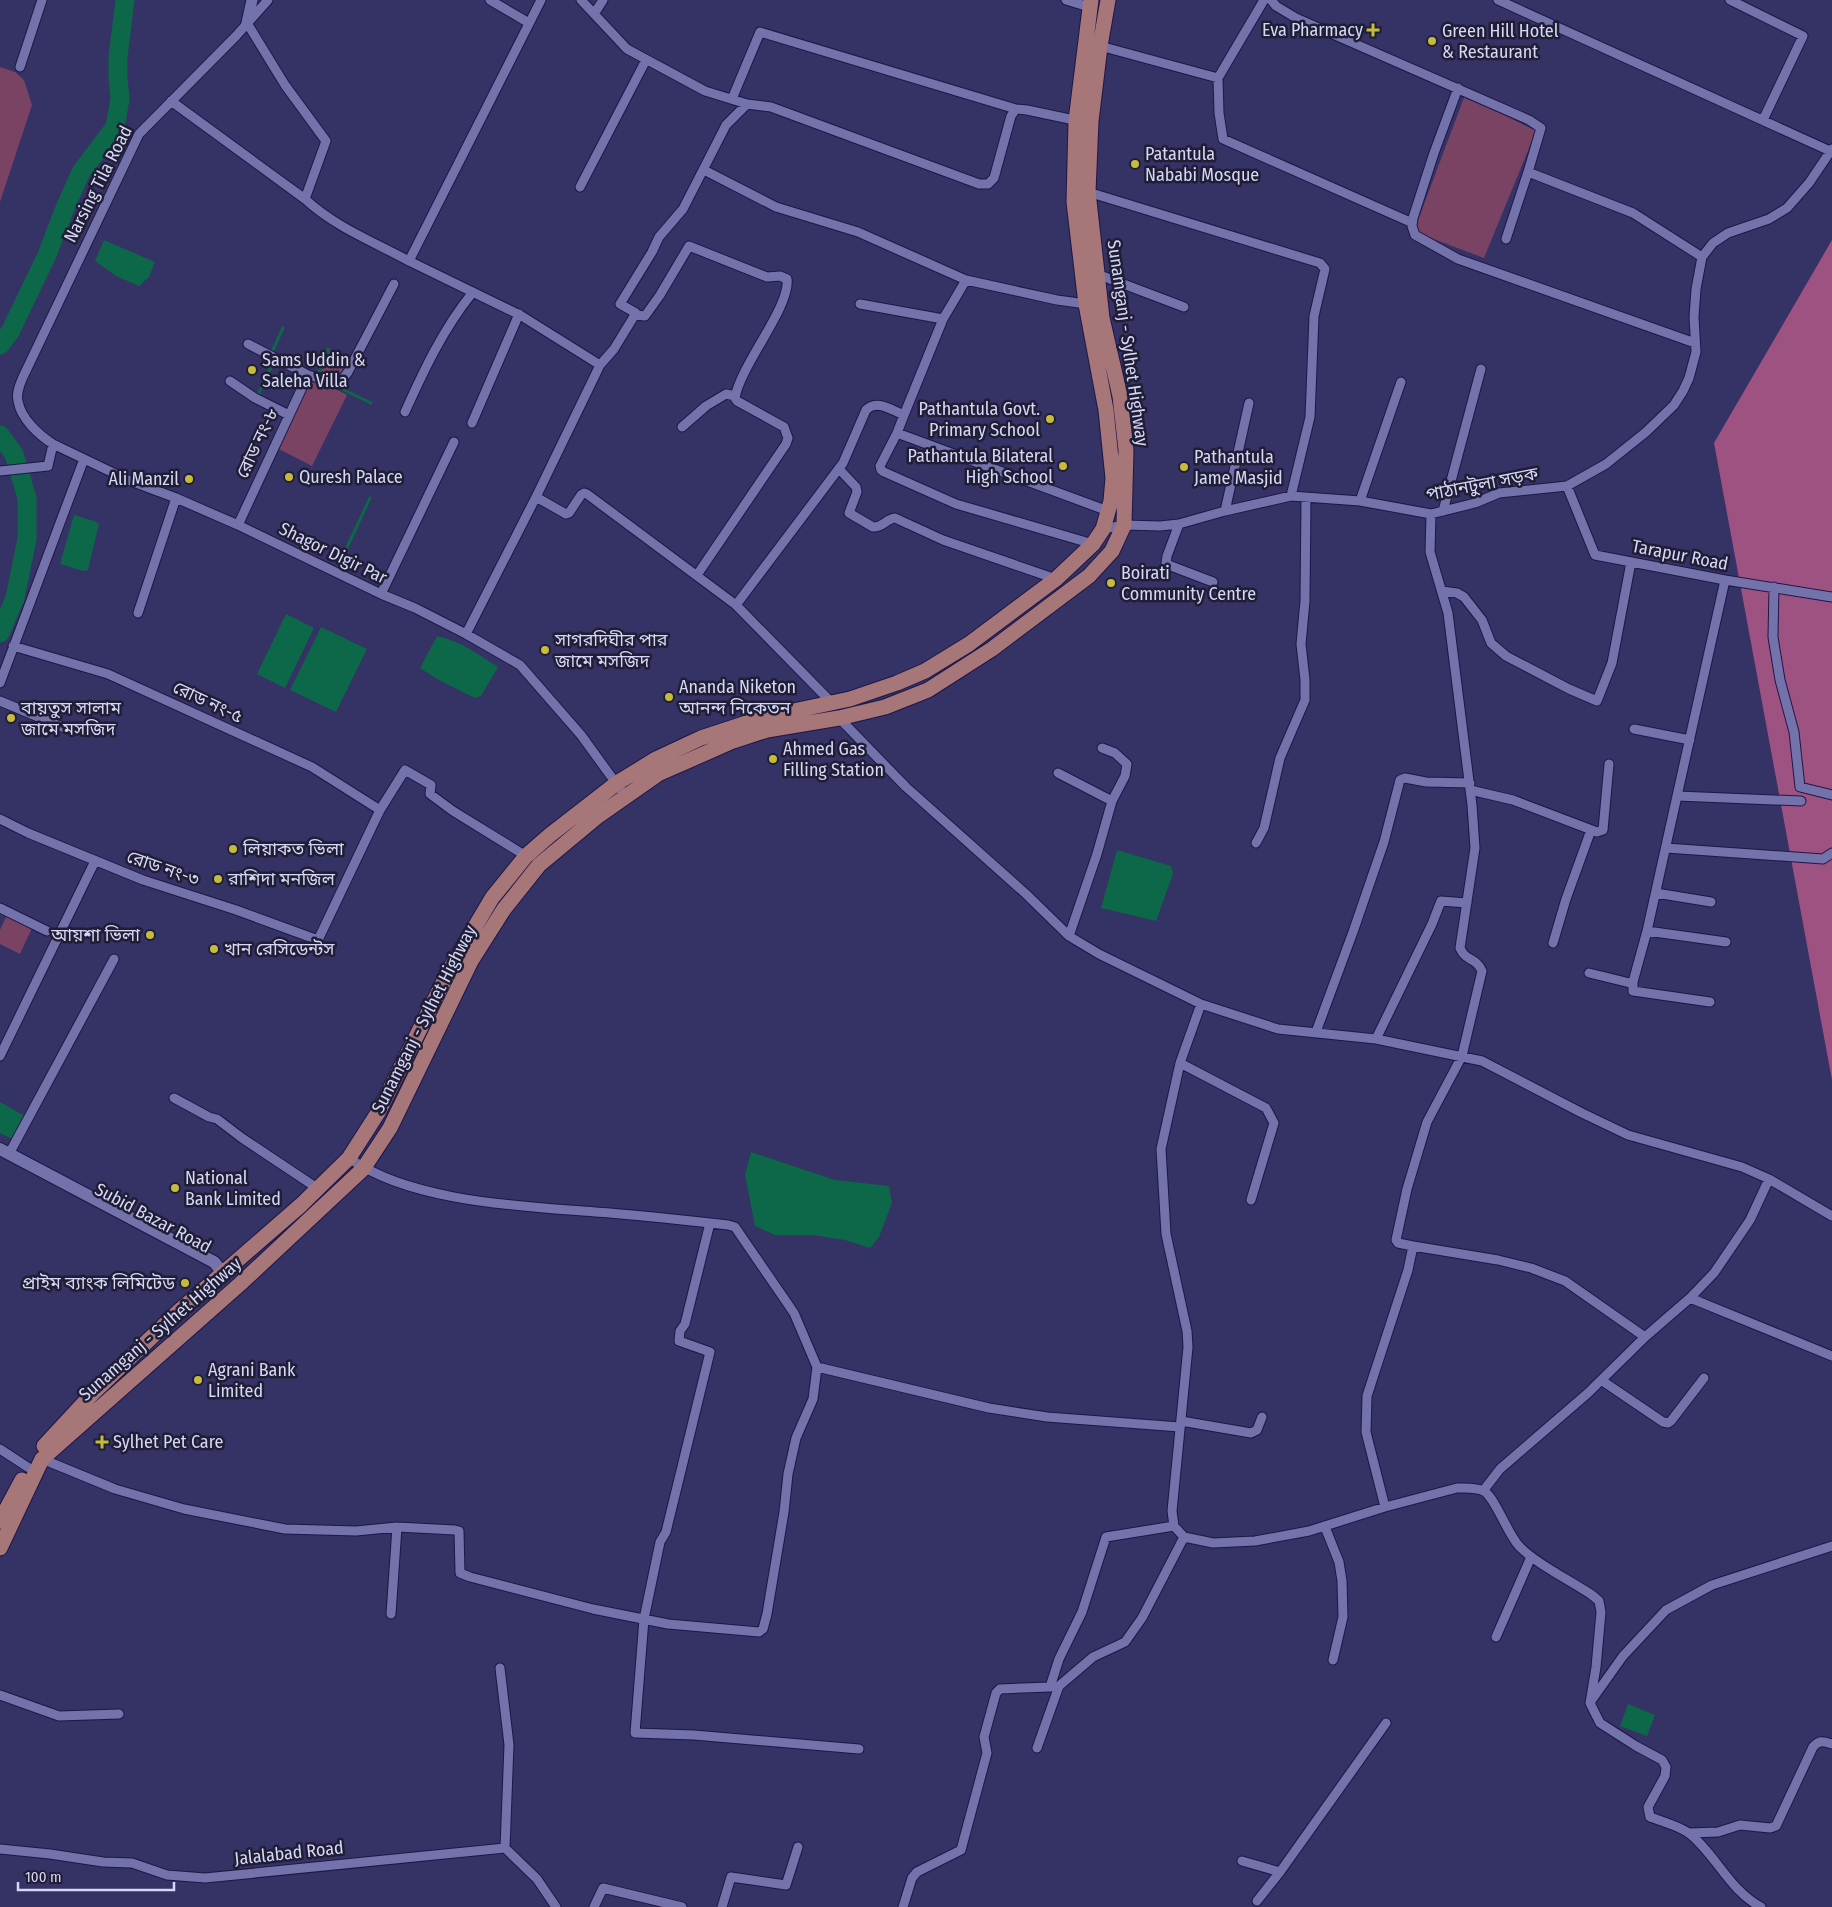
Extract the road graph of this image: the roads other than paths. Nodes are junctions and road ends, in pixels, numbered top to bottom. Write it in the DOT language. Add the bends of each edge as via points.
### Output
graph roads {
  1 [pos="42,0"];
  2 [pos="252,0"];
  3 [pos="268,0"];
  4 [pos="490,0"];
  5 [pos="540,0"];
  6 [pos="581,0"];
  7 [pos="603,0"];
  8 [pos="1066,0"];
  9 [pos="1108,0"];
  10 [pos="1264,0"];
  11 [pos="1271,0"];
  12 [pos="1498,0"];
  13 [pos="1730,0"];
  14 [pos="1090,3"];
  15 [pos="594,14"];
  16 [pos="247,23"];
  17 [pos="529,23"];
  18 [pos="1100,46"];
  19 [pos="646,60"];
  20 [pos="20,67"];
  21 [pos="1218,78"];
  22 [pos="1458,88"];
  23 [pos="732,99"];
  24 [pos="171,100"];
  25 [pos="747,104"];
  26 [pos="1016,110"];
  27 [pos="1763,120"];
  28 [pos="1083,121"];
  29 [pos="1831,150"];
  30 [pos="704,170"];
  31 [pos="1528,172"];
  32 [pos="580,187"];
  33 [pos="1088,192"];
  34 [pos="305,200"];
  35 [pos="1408,221"];
  36 [pos="1506,239"];
  37 [pos="1702,257"];
  38 [pos="409,261"];
  39 [pos="1097,274"];
  40 [pos="966,280"];
  41 [pos="394,284"];
  42 [pos="473,292"];
  43 [pos="860,304"];
  44 [pos="1086,304"];
  45 [pos="1184,307"];
  46 [pos="519,314"];
  47 [pos="635,315"];
  48 [pos="943,319"];
  49 [pos="1100,338"];
  50 [pos="1695,343"];
  51 [pos="248,344"];
  52 [pos="600,365"];
  53 [pos="1481,369"];
  54 [pos="308,376"];
  55 [pos="230,381"];
  56 [pos="1401,382"];
  57 [pos="19,389"];
  58 [pos="735,396"];
  59 [pos="1249,403"];
  60 [pos="404,412"];
  61 [pos="904,414"];
  62 [pos="289,415"];
  63 [pos="472,423"];
  64 [pos="682,427"];
  65 [pos="897,433"];
  66 [pos="454,442"];
  67 [pos="53,444"];
  68 [pos="84,459"];
  69 [pos="839,470"];
  70 [pos="3,471"];
  71 [pos="1567,486"];
  72 [pos="1291,496"];
  73 [pos="176,498"];
  74 [pos="536,498"];
  75 [pos="1306,498"];
  76 [pos="1360,501"];
  77 [pos="1108,510"];
  78 [pos="1225,511"];
  79 [pos="1443,511"];
  80 [pos="1431,514"];
  81 [pos="1179,524"];
  82 [pos="238,525"];
  83 [pos="1124,525"];
  84 [pos="1103,529"];
  85 [pos="1093,544"];
  86 [pos="1631,562"];
  87 [pos="697,575"];
  88 [pos="1056,579"];
  89 [pos="1725,580"];
  90 [pos="1213,582"];
  91 [pos="1774,587"];
  92 [pos="1442,591"];
  93 [pos="381,594"];
  94 [pos="1832,597"];
  95 [pos="736,605"];
  96 [pos="138,613"];
  97 [pos="466,634"];
  98 [pos="13,646"];
  99 [pos="0,683"];
  100 [pos="0,701"];
  101 [pos="833,703"];
  102 [pos="839,718"];
  103 [pos="67,729"];
  104 [pos="1634,729"];
  105 [pos="1690,740"];
  106 [pos="1102,748"];
  107 [pos="1609,764"];
  108 [pos="1058,773"];
  109 [pos="617,783"];
  110 [pos="1470,787"];
  111 [pos="1832,795"];
  112 [pos="1677,796"];
  113 [pos="626,797"];
  114 [pos="1112,801"];
  115 [pos="1801,801"];
  116 [pos="380,810"];
  117 [pos="0,819"];
  118 [pos="1591,830"];
  119 [pos="1256,843"];
  120 [pos="1666,848"];
  121 [pos="1832,853"];
  122 [pos="526,856"];
  123 [pos="95,861"];
  124 [pos="1656,893"];
  125 [pos="1711,902"];
  126 [pos="1467,903"];
  127 [pos="0,908"];
  128 [pos="47,932"];
  129 [pos="1647,932"];
  130 [pos="1069,936"];
  131 [pos="1726,942"];
  132 [pos="1553,943"];
  133 [pos="114,959"];
  134 [pos="1589,974"];
  135 [pos="1633,982"];
  136 [pos="1710,1002"];
  137 [pos="1201,1004"];
  138 [pos="1316,1032"];
  139 [pos="1376,1038"];
  140 [pos="0,1056"];
  141 [pos="1462,1056"];
  142 [pos="1180,1063"];
  143 [pos="174,1098"];
  144 [pos="3,1153"];
  145 [pos="349,1158"];
  146 [pos="364,1169"];
  147 [pos="1770,1179"];
  148 [pos="317,1188"];
  149 [pos="1251,1200"];
  150 [pos="1832,1216"];
  151 [pos="710,1223"];
  152 [pos="1413,1246"];
  153 [pos="223,1273"];
  154 [pos="240,1284"];
  155 [pos="1690,1298"];
  156 [pos="1644,1337"];
  157 [pos="1832,1356"];
  158 [pos="817,1367"];
  159 [pos="1704,1378"];
  160 [pos="1601,1380"];
  161 [pos="1262,1417"];
  162 [pos="1181,1424"];
  163 [pos="0,1449"];
  164 [pos="42,1459"];
  165 [pos="28,1468"];
  166 [pos="1483,1491"];
  167 [pos="1385,1507"];
  168 [pos="0,1520"];
  169 [pos="1174,1526"];
  170 [pos="397,1527"];
  171 [pos="1325,1527"];
  172 [pos="1184,1537"];
  173 [pos="1832,1544"];
  174 [pos="0,1548"];
  175 [pos="1531,1557"];
  176 [pos="391,1614"];
  177 [pos="644,1619"];
  178 [pos="1496,1637"];
  179 [pos="1333,1660"];
  180 [pos="500,1668"];
  181 [pos="1054,1686"];
  182 [pos="0,1695"];
  183 [pos="1590,1703"];
  184 [pos="120,1714"];
  185 [pos="1386,1723"];
  186 [pos="1832,1744"];
  187 [pos="1037,1748"];
  188 [pos="859,1749"];
  189 [pos="1689,1833"];
  190 [pos="798,1847"];
  191 [pos="505,1848"];
  192 [pos="0,1849"];
  193 [pos="1242,1861"];
  194 [pos="1280,1872"];
  195 [pos="1258,1901"];
  196 [pos="556,1907"];
  197 [pos="594,1907"];
  198 [pos="682,1907"];
  199 [pos="722,1907"];
  200 [pos="903,1907"];
  201 [pos="1761,1907"];
  1 -- 20 [label="street"];
  2 -- 16 [label="street"];
  3 -- 16 [label="street, Narsing Tila Road"];
  4 -- 17 [label="street"];
  5 -- 17 [label="street"];
  6 -- 15 [label="street"];
  7 -- 15 [label="street"];
  8 -- 14 [label="street"];
  9 -- 18 [label="main road, Sunamganj - Sylhet Highway"];
  10 -- 21 [label="street"];
  11 -- 22 [label="street" via="1296,18"];
  12 -- 27 [label="street"];
  13 -- 27 [label="street" via="1803,36"];
  14 -- 28 [label="main road, Sunamganj - Sylhet Highway"];
  15 -- 19 [label="street" via="627,50"];
  16 -- 24 [label="street, Narsing Tila Road"];
  16 -- 34 [label="street" via="285,85 326,140"];
  17 -- 38 [label="street"];
  18 -- 21 [label="street"];
  18 -- 28 [label="main road, Sunamganj - Sylhet Highway"];
  19 -- 23 [label="street" via="705,91"];
  19 -- 32 [label="street"];
  21 -- 35 [label="street" via="1223,138"];
  22 -- 31 [label="street" via="1541,128"];
  22 -- 50 [label="street" via="1413,218 1415,235 1458,260"];
  23 -- 25 [label="street"];
  23 -- 26 [label="street" via="760,32"];
  24 -- 34 [label="street"];
  24 -- 57 [label="street, Narsing Tila Road" via="138,134"];
  25 -- 26 [label="street" via="771,107 979,184 988,184 994,178 1011,116"];
  25 -- 30 [label="street" via="726,125"];
  26 -- 28 [label="street"];
  27 -- 29 [label="street"];
  28 -- 33 [label="main road, Sunamganj - Sylhet Highway"];
  28 -- 44 [label="main road, Sunamganj - Sylhet Highway" via="1074,202"];
  29 -- 37 [label="street" via="1810,183 1788,208 1769,219 1728,233 1713,243"];
  30 -- 40 [label="street" via="776,207 858,232"];
  30 -- 47 [label="street" via="683,210 659,237 620,304"];
  31 -- 36 [label="street"];
  31 -- 37 [label="street" via="1633,213"];
  33 -- 39 [label="main road, Sunamganj - Sylhet Highway"];
  33 -- 72 [label="street" via="1320,263 1325,269 1314,316 1310,417"];
  34 -- 38 [label="street" via="336,222"];
  37 -- 50 [label="street, পাঠানটুলা সড়ক" via="1696,298"];
  38 -- 42 [label="street"];
  39 -- 45 [label="street"];
  39 -- 49 [label="main road, Sunamganj - Sylhet Highway" via="1102,318"];
  40 -- 44 [label="street"];
  40 -- 48 [label="street"];
  41 -- 54 [label="street" via="339,384"];
  42 -- 46 [label="street"];
  42 -- 60 [label="street" via="455,313"];
  43 -- 48 [label="street"];
  44 -- 49 [label="main road, Sunamganj - Sylhet Highway"];
  46 -- 52 [label="street"];
  46 -- 63 [label="street"];
  47 -- 52 [label="street"];
  47 -- 58 [label="street" via="645,316 689,246 767,277 787,279 788,285 776,315 749,362"];
  48 -- 61 [label="street"];
  49 -- 77 [label="main road, Sunamganj - Sylhet Highway" via="1113,478"];
  49 -- 83 [label="main road, Sunamganj - Sylhet Highway" via="1120,396 1126,450"];
  50 -- 71 [label="street, পাঠানটুলা সড়ক" via="1696,352 1689,378 1674,404 1606,464"];
  51 -- 54 [label="street"];
  52 -- 74 [label="street"];
  53 -- 79 [label="street"];
  54 -- 62 [label="street, রোড নং-৮"];
  55 -- 62 [label="street"];
  56 -- 76 [label="street"];
  57 -- 67 [label="street, Shagor Digir Par" via="17,399 21,409 42,437"];
  58 -- 64 [label="street" via="726,394"];
  58 -- 87 [label="street" via="737,402 784,427 788,438 762,482"];
  59 -- 78 [label="street"];
  61 -- 65 [label="street"];
  61 -- 69 [label="street" via="871,405"];
  62 -- 82 [label="street, রোড নং-৮"];
  65 -- 77 [label="street"];
  65 -- 85 [label="street" via="880,466 884,472 956,504"];
  66 -- 93 [label="street"];
  67 -- 68 [label="street, Shagor Digir Par"];
  67 -- 70 [label="street" via="48,466"];
  68 -- 73 [label="street, Shagor Digir Par"];
  68 -- 98 [label="street"];
  69 -- 88 [label="street" via="856,487 849,513 873,528 895,518 943,540"];
  69 -- 95 [label="street"];
  71 -- 79 [label="street, পাঠানটুলা সড়ক" via="1499,493"];
  71 -- 86 [label="street, Tarapur Road" via="1595,555"];
  72 -- 75 [label="street, পাঠানটুলা সড়ক"];
  72 -- 78 [label="street, পাঠানটুলা সড়ক"];
  73 -- 82 [label="street, Shagor Digir Par"];
  73 -- 96 [label="street"];
  74 -- 87 [label="street" via="566,514 581,495 587,494"];
  74 -- 97 [label="street"];
  75 -- 76 [label="street, পাঠানটুলা সড়ক"];
  75 -- 119 [label="street" via="1306,601 1301,644 1305,700 1280,758 1274,794"];
  76 -- 80 [label="street, পাঠানটুলা সড়ক"];
  77 -- 84 [label="main road, Sunamganj - Sylhet Highway"];
  78 -- 81 [label="street, পাঠানটুলা সড়ক"];
  79 -- 80 [label="street, পাঠানটুলা সড়ক"];
  80 -- 92 [label="street" via="1430,552"];
  81 -- 83 [label="street, পাঠানটুলা সড়ক"];
  81 -- 90 [label="street" via="1166,563"];
  82 -- 93 [label="street, Shagor Digir Par"];
  83 -- 84 [label="street, পাঠানটুলা সড়ক"];
  83 -- 102 [label="main road, Sunamganj - Sylhet Highway" via="1112,551 1088,576 992,649 928,690"];
  84 -- 85 [label="main road, Sunamganj - Sylhet Highway"];
  85 -- 88 [label="main road, Sunamganj - Sylhet Highway"];
  86 -- 89 [label="street, Tarapur Road"];
  86 -- 92 [label="street" via="1612,663 1598,701 1506,656 1491,643 1482,620 1464,597"];
  87 -- 95 [label="street"];
  88 -- 101 [label="main road, Sunamganj - Sylhet Highway" via="969,644 926,671"];
  89 -- 91 [label="street, Tarapur Road"];
  89 -- 105 [label="street"];
  91 -- 94 [label="street, Tarapur Road"];
  91 -- 111 [label="street" via="1772,637 1794,732 1800,787"];
  92 -- 110 [label="street" via="1448,612"];
  93 -- 97 [label="street, Shagor Digir Par"];
  95 -- 101 [label="street"];
  97 -- 109 [label="street, Shagor Digir Par" via="520,665 581,735"];
  98 -- 99 [label="street"];
  98 -- 116 [label="street, রোড নং-৫" via="108,674 312,766"];
  100 -- 103 [label="street"];
  101 -- 102 [label="street"];
  101 -- 109 [label="main road, Sunamganj - Sylhet Highway" via="765,718 701,738 656,759"];
  102 -- 113 [label="main road, Sunamganj - Sylhet Highway" via="767,730 733,741 658,774"];
  102 -- 130 [label="street" via="906,787"];
  104 -- 105 [label="street"];
  105 -- 112 [label="street"];
  106 -- 114 [label="street" via="1116,753 1127,764 1125,776"];
  107 -- 118 [label="street" via="1603,830"];
  108 -- 114 [label="street"];
  109 -- 113 [label="street, Shagor Digir Par"];
  109 -- 122 [label="main road, Sunamganj - Sylhet Highway"];
  110 -- 118 [label="street"];
  110 -- 126 [label="street" via="1474,848"];
  110 -- 138 [label="street" via="1400,780 1384,842"];
  112 -- 115 [label="street"];
  112 -- 120 [label="street"];
  113 -- 146 [label="main road, Sunamganj - Sylhet Highway" via="539,865 504,909 471,961 390,1128"];
  114 -- 130 [label="street"];
  116 -- 122 [label="street" via="402,771 407,770 431,785 430,794 453,811"];
  116 -- 123 [label="street, রোড নং-৩" via="318,940"];
  117 -- 123 [label="street, রোড নং-৩"];
  118 -- 132 [label="street"];
  120 -- 121 [label="street" via="1823,859"];
  120 -- 124 [label="street"];
  122 -- 145 [label="main road, Sunamganj - Sylhet Highway" via="492,898 379,1111"];
  123 -- 140 [label="street"];
  124 -- 125 [label="street"];
  124 -- 129 [label="street"];
  126 -- 139 [label="street" via="1441,901"];
  126 -- 141 [label="street" via="1460,948 1463,956 1478,963 1482,971"];
  127 -- 128 [label="street"];
  129 -- 131 [label="street"];
  129 -- 135 [label="street"];
  130 -- 137 [label="street"];
  133 -- 144 [label="street"];
  134 -- 135 [label="street"];
  135 -- 136 [label="street" via="1633,991"];
  137 -- 138 [label="street" via="1278,1029"];
  137 -- 142 [label="street"];
  138 -- 139 [label="street"];
  139 -- 141 [label="street"];
  141 -- 147 [label="street" via="1482,1061 1628,1135"];
  141 -- 152 [label="street" via="1427,1122 1407,1189 1396,1240"];
  142 -- 149 [label="street" via="1266,1108 1274,1122"];
  142 -- 162 [label="street" via="1161,1149 1166,1234 1187,1331"];
  143 -- 148 [label="street" via="217,1119"];
  144 -- 153 [label="main road, Subid Bazar Road" via="214,1262"];
  145 -- 146 [label="street"];
  145 -- 148 [label="main road, Sunamganj - Sylhet Highway"];
  146 -- 151 [label="street" via="404,1186 464,1198"];
  146 -- 154 [label="main road, Sunamganj - Sylhet Highway"];
  147 -- 150 [label="street"];
  147 -- 155 [label="street" via="1750,1220 1730,1250"];
  148 -- 153 [label="main road, Sunamganj - Sylhet Highway" via="302,1206"];
  151 -- 158 [label="street" via="735,1227 794,1313"];
  151 -- 177 [label="street" via="679,1341 710,1352 666,1532 660,1542"];
  152 -- 156 [label="street" via="1531,1268 1564,1281"];
  152 -- 167 [label="street" via="1367,1396 1366,1432"];
  153 -- 154 [label="street"];
  153 -- 165 [label="main road, Sunamganj - Sylhet Highway" via="94,1392 50,1438"];
  154 -- 164 [label="main road, Sunamganj - Sylhet Highway"];
  155 -- 156 [label="street"];
  155 -- 157 [label="street"];
  156 -- 160 [label="street"];
  158 -- 162 [label="street" via="989,1408 1047,1417"];
  158 -- 177 [label="street" via="813,1399 796,1438 788,1474 783,1521 763,1629 760,1632"];
  159 -- 160 [label="street" via="1668,1423"];
  160 -- 166 [label="street" via="1500,1469"];
  161 -- 162 [label="street" via="1251,1433"];
  162 -- 169 [label="street" via="1173,1496"];
  163 -- 165 [label="street"];
  164 -- 170 [label="street" via="115,1489 184,1508 285,1529 356,1531"];
  164 -- 174 [label="main road, Sunamganj - Sylhet Highway"];
  165 -- 168 [label="main road, Sunamganj - Sylhet Highway"];
  166 -- 167 [label="street" via="1457,1488"];
  166 -- 175 [label="street" via="1512,1539"];
  167 -- 171 [label="street"];
  169 -- 172 [label="street"];
  169 -- 181 [label="street" via="1106,1537 1082,1612 1059,1659"];
  170 -- 176 [label="street"];
  170 -- 177 [label="street" via="459,1531 460,1573 470,1577 593,1610"];
  171 -- 172 [label="street" via="1255,1541 1213,1543"];
  171 -- 179 [label="street" via="1339,1562 1342,1581 1344,1617"];
  172 -- 181 [label="street" via="1142,1618 1125,1642 1093,1657"];
  173 -- 183 [label="street" via="1712,1585 1666,1610 1623,1656"];
  175 -- 178 [label="street"];
  175 -- 183 [label="street" via="1599,1601 1601,1612"];
  177 -- 188 [label="street" via="635,1733"];
  180 -- 191 [label="street" via="509,1745"];
  181 -- 187 [label="street"];
  181 -- 200 [label="street" via="997,1690 984,1736 988,1754 961,1850 917,1872"];
  182 -- 184 [label="street" via="59,1716"];
  183 -- 189 [label="street" via="1600,1723 1662,1760 1666,1767 1665,1776 1648,1812 1650,1817"];
  185 -- 194 [label="street"];
  186 -- 189 [label="street" via="1822,1741 1813,1747 1776,1826 1740,1825 1718,1832"];
  189 -- 201 [label="street" via="1732,1882"];
  190 -- 199 [label="street" via="786,1885 731,1877"];
  191 -- 192 [label="street, Jalalabad Road" via="205,1878 167,1875 132,1863"];
  191 -- 196 [label="street" via="537,1879"];
  193 -- 194 [label="street"];
  194 -- 195 [label="street"];
  197 -- 198 [label="street" via="602,1888"];
}
